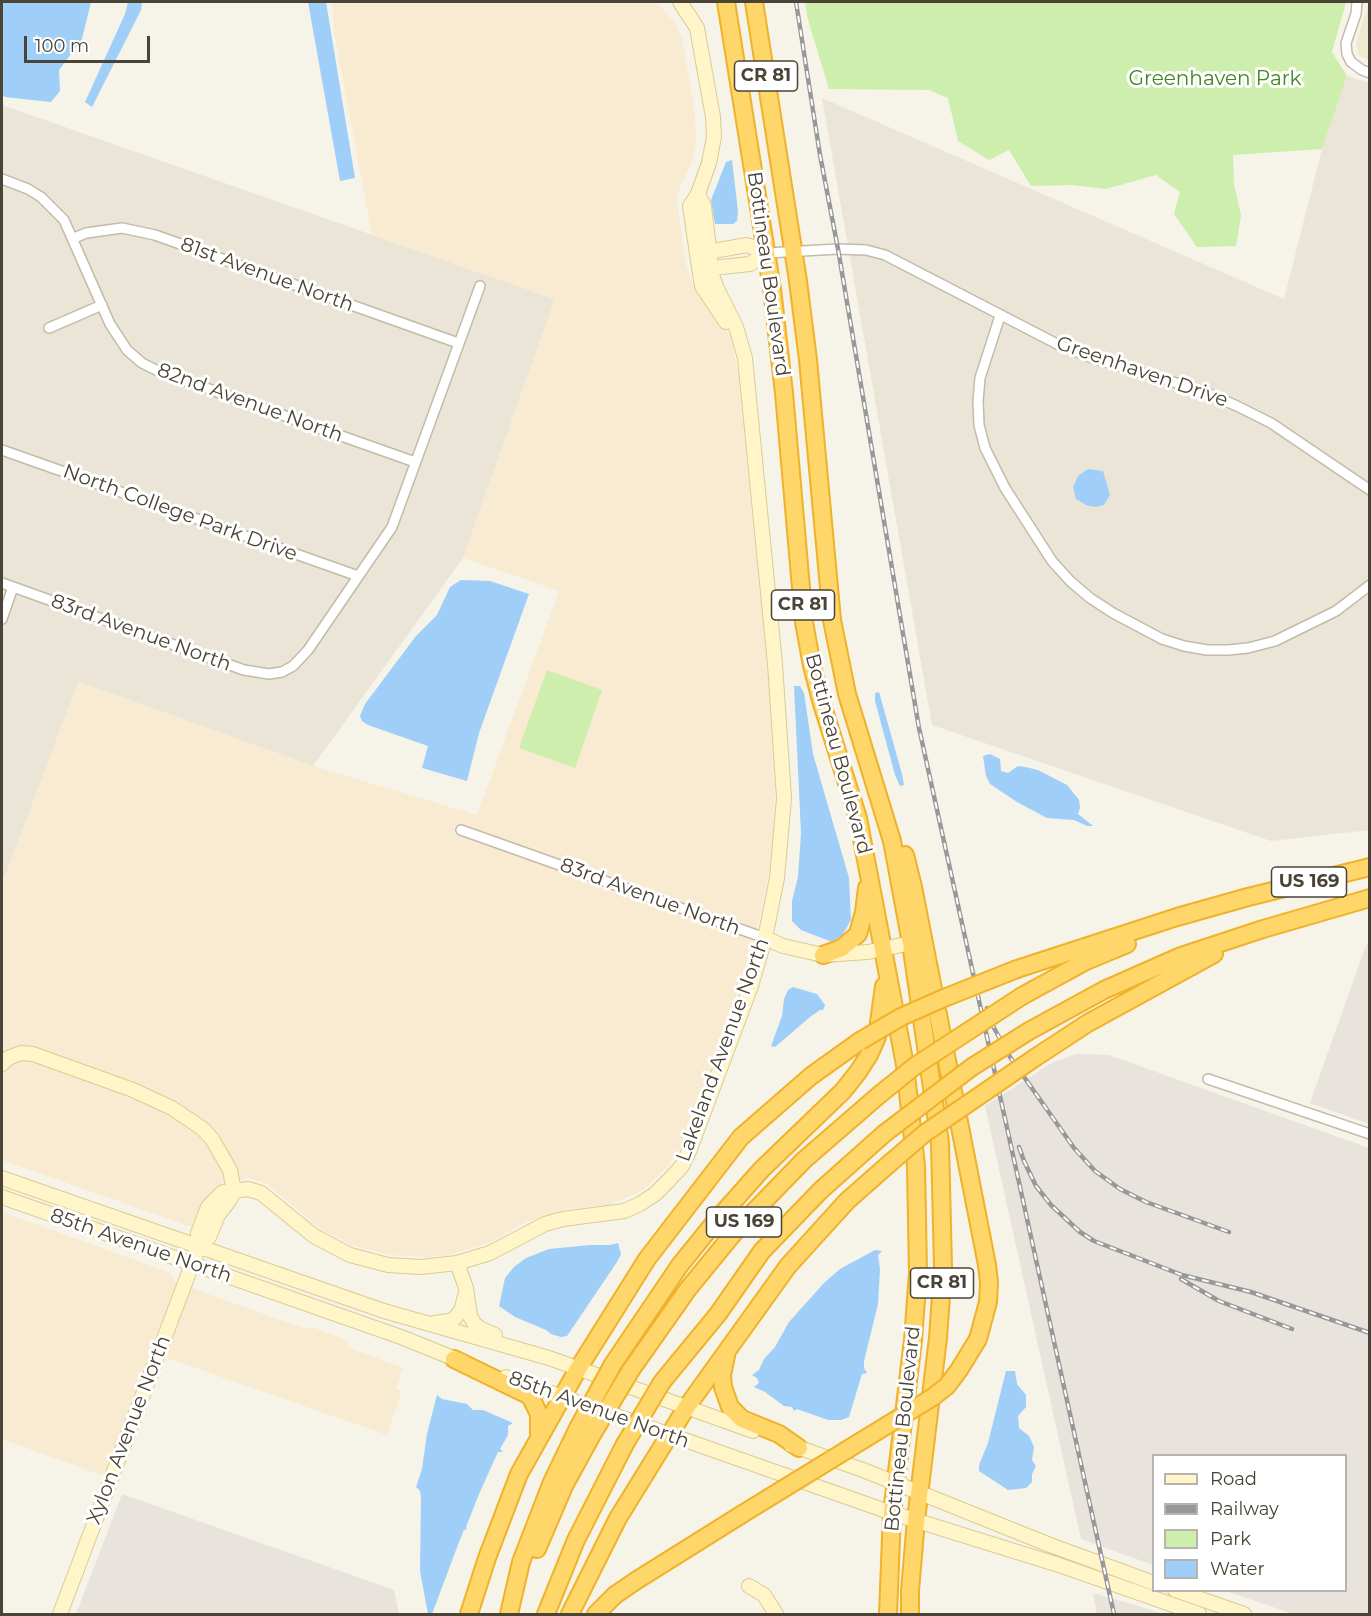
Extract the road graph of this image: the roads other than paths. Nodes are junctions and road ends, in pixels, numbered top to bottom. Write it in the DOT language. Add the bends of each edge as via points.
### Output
graph roads {
  1 [pos="680,2"];
  2 [pos="726,2"];
  3 [pos="753,2"];
  4 [pos="1357,2"];
  5 [pos="1370,73"];
  6 [pos="2,179"];
  7 [pos="74,238"];
  8 [pos="795,252"];
  9 [pos="703,253"];
  10 [pos="767,253"];
  11 [pos="705,269"];
  12 [pos="480,285"];
  13 [pos="102,305"];
  14 [pos="1000,316"];
  15 [pos="49,328"];
  16 [pos="458,343"];
  17 [pos="2,450"];
  18 [pos="415,462"];
  19 [pos="1370,490"];
  20 [pos="358,576"];
  21 [pos="2,583"];
  22 [pos="1370,585"];
  23 [pos="13,587"];
  24 [pos="2,619"];
  25 [pos="871,769"];
  26 [pos="461,830"];
  27 [pos="1370,867"];
  28 [pos="868,872"];
  29 [pos="1248,897"];
  30 [pos="1370,898"];
  31 [pos="1263,929"];
  32 [pos="765,938"];
  33 [pos="911,943"];
  34 [pos="884,949"];
  35 [pos="823,955"];
  36 [pos="886,970"];
  37 [pos="5,1061"];
  38 [pos="1208,1079"];
  39 [pos="1370,1134"];
  40 [pos="2,1178"];
  41 [pos="234,1191"];
  42 [pos="2,1197"];
  43 [pos="199,1246"];
  44 [pos="192,1263"];
  45 [pos="457,1263"];
  46 [pos="466,1288"];
  47 [pos="431,1324"];
  48 [pos="727,1350"];
  49 [pos="536,1354"];
  50 [pos="454,1359"];
  51 [pos="578,1369"];
  52 [pos="563,1398"];
  53 [pos="686,1408"];
  54 [pos="585,1430"];
  55 [pos="669,1436"];
  56 [pos="538,1440"];
  57 [pos="799,1448"];
  58 [pos="897,1484"];
  59 [pos="920,1492"];
  60 [pos="892,1513"];
  61 [pos="916,1521"];
  62 [pos="1152,1582"];
  63 [pos="748,1586"];
  64 [pos="1179,1592"];
  65 [pos="1221,1611"];
  66 [pos="60,1614"];
  67 [pos="469,1614"];
  68 [pos="509,1614"];
  69 [pos="546,1614"];
  70 [pos="570,1614"];
  71 [pos="596,1614"];
  72 [pos="776,1614"];
  73 [pos="888,1614"];
  74 [pos="910,1614"];
  75 [pos="1199,1614"];
  76 [pos="1244,1614"];
  1 -- 9 [label="main road, Lakeland Avenue North" via="697,28 713,117 712,150 698,194 704,206"];
  2 -- 10 [label="highway, Bottineau Boulevard / CR 81"];
  3 -- 8 [label="highway, Bottineau Boulevard / CR 81"];
  4 -- 5 [label="street" via="1346,43 1347,54 1351,62"];
  6 -- 7 [label="street, 82nd Avenue North" via="41,197 64,220"];
  7 -- 13 [label="street, 82nd Avenue North"];
  7 -- 16 [label="street, 81st Avenue North" via="86,232 139,230"];
  8 -- 10 [label="street, Greenhaven Drive"];
  8 -- 14 [label="street, Greenhaven Drive" via="876,252"];
  8 -- 25 [label="highway, Bottineau Boulevard / CR 81" via="832,620 848,694"];
  9 -- 10 [label="main road" via="747,245"];
  9 -- 11 [label="main road, Lakeland Avenue North"];
  10 -- 11 [label="main road" via="750,264"];
  10 -- 28 [label="highway, Bottineau Boulevard / CR 81" via="804,622 812,666 858,818"];
  11 -- 32 [label="main road, Lakeland Avenue North" via="736,327 745,358 772,626 784,777 781,847"];
  12 -- 16 [label="street"];
  13 -- 15 [label="street"];
  13 -- 18 [label="street, 82nd Avenue North" via="119,339 142,363"];
  14 -- 19 [label="street, Greenhaven Drive" via="1092,358 1237,405 1279,428"];
  14 -- 22 [label="street" via="980,378 979,425 985,448 1042,546 1070,581 1090,598 1162,639 1207,650 1228,650 1261,645 1294,632 1336,611"];
  16 -- 18 [label="street"];
  17 -- 20 [label="street, North College Park Drive"];
  18 -- 20 [label="street" via="392,526"];
  20 -- 23 [label="street, 83rd Avenue North" via="302,659 282,672 269,674 244,670"];
  21 -- 23 [label="street, 83rd Avenue North"];
  23 -- 24 [label="street"];
  25 -- 33 [label="highway, Bottineau Boulevard / CR 81" via="892,841"];
  25 -- 71 [label="highway, bridge" via="900,835 913,887 987,1265 988,1302 978,1339 947,1386 933,1397 630,1585"];
  26 -- 32 [label="street, 83rd Avenue North"];
  27 -- 29 [label="highway, US 169"];
  28 -- 34 [label="highway, Bottineau Boulevard / CR 81"];
  28 -- 35 [label="highway" via="858,934 842,948"];
  29 -- 51 [label="highway, bridge" via="1017,969 901,1017 860,1041 741,1137 647,1259"];
  29 -- 54 [label="highway, US 169, bridge" via="1086,962 1022,996 915,1066 804,1160 738,1228 688,1289"];
  30 -- 31 [label="highway, US 169"];
  31 -- 48 [label="highway, bridge" via="1088,1023 924,1133 818,1232"];
  31 -- 69 [label="highway, US 169, bridge" via="1140,973 1029,1031 972,1067 885,1133 821,1190 762,1251 718,1314 662,1382 576,1540"];
  32 -- 35 [label="main road, 83rd Avenue North"];
  32 -- 45 [label="main road, Lakeland Avenue North" via="690,1149 682,1166 656,1194 624,1211 545,1224 490,1253"];
  33 -- 34 [label="main road, 83rd Avenue North"];
  33 -- 59 [label="highway, Bottineau Boulevard / CR 81" via="940,1143 942,1201 938,1338"];
  34 -- 35 [label="main road, 83rd Avenue North"];
  34 -- 36 [label="highway, Bottineau Boulevard / CR 81"];
  36 -- 54 [label="highway, bridge" via="877,1037 858,1072 762,1169 680,1265 613,1364"];
  36 -- 58 [label="highway, Bottineau Boulevard / CR 81" via="905,1065 918,1206 913,1340"];
  37 -- 41 [label="main road" via="21,1053 42,1057 172,1108 212,1139 230,1170"];
  38 -- 39 [label="street"];
  40 -- 43 [label="main road, 85th Avenue North"];
  41 -- 43 [label="main road" via="209,1237"];
  41 -- 45 [label="main road, Lakeland Avenue North" via="248,1188 261,1193 314,1236 350,1255 388,1265"];
  42 -- 44 [label="main road, 85th Avenue North"];
  43 -- 44 [label="main road, Xylon Avenue North"];
  43 -- 47 [label="main road, 85th Avenue North"];
  44 -- 50 [label="main road, 85th Avenue North"];
  44 -- 66 [label="main road, Xylon Avenue North"];
  45 -- 46 [label="main road"];
  46 -- 47 [label="main road" via="464,1305 455,1318"];
  46 -- 49 [label="main road" via="470,1316 478,1328"];
  47 -- 49 [label="main road, 85th Avenue North"];
  48 -- 53 [label="highway"];
  48 -- 57 [label="highway" via="722,1376 730,1407 742,1419 779,1434"];
  49 -- 51 [label="main road, 85th Avenue North"];
  50 -- 52 [label="main road, 85th Avenue North"];
  50 -- 56 [label="highway" via="530,1396 539,1414"];
  51 -- 52 [label="highway"];
  51 -- 53 [label="main road, 85th Avenue North"];
  52 -- 55 [label="main road, 85th Avenue North"];
  52 -- 56 [label="highway"];
  53 -- 55 [label="highway"];
  53 -- 57 [label="main road, 85th Avenue North"];
  54 -- 68 [label="highway, US 169"];
  55 -- 60 [label="main road, 85th Avenue North"];
  55 -- 70 [label="highway" via="618,1518"];
  56 -- 67 [label="highway" via="512,1491"];
  57 -- 58 [label="main road, 85th Avenue North"];
  58 -- 59 [label="main road, 85th Avenue North"];
  58 -- 60 [label="highway, Bottineau Boulevard / CR 81"];
  59 -- 61 [label="highway, Bottineau Boulevard / CR 81"];
  59 -- 62 [label="main road, 85th Avenue North"];
  60 -- 61 [label="main road, 85th Avenue North"];
  60 -- 73 [label="highway, Bottineau Boulevard / CR 81"];
  61 -- 74 [label="highway, Bottineau Boulevard / CR 81"];
  61 -- 75 [label="main road, 85th Avenue North"];
  63 -- 72 [label="main road" via="764,1595"];
  64 -- 65 [label="main road"];
  65 -- 76 [label="main road"];
}
